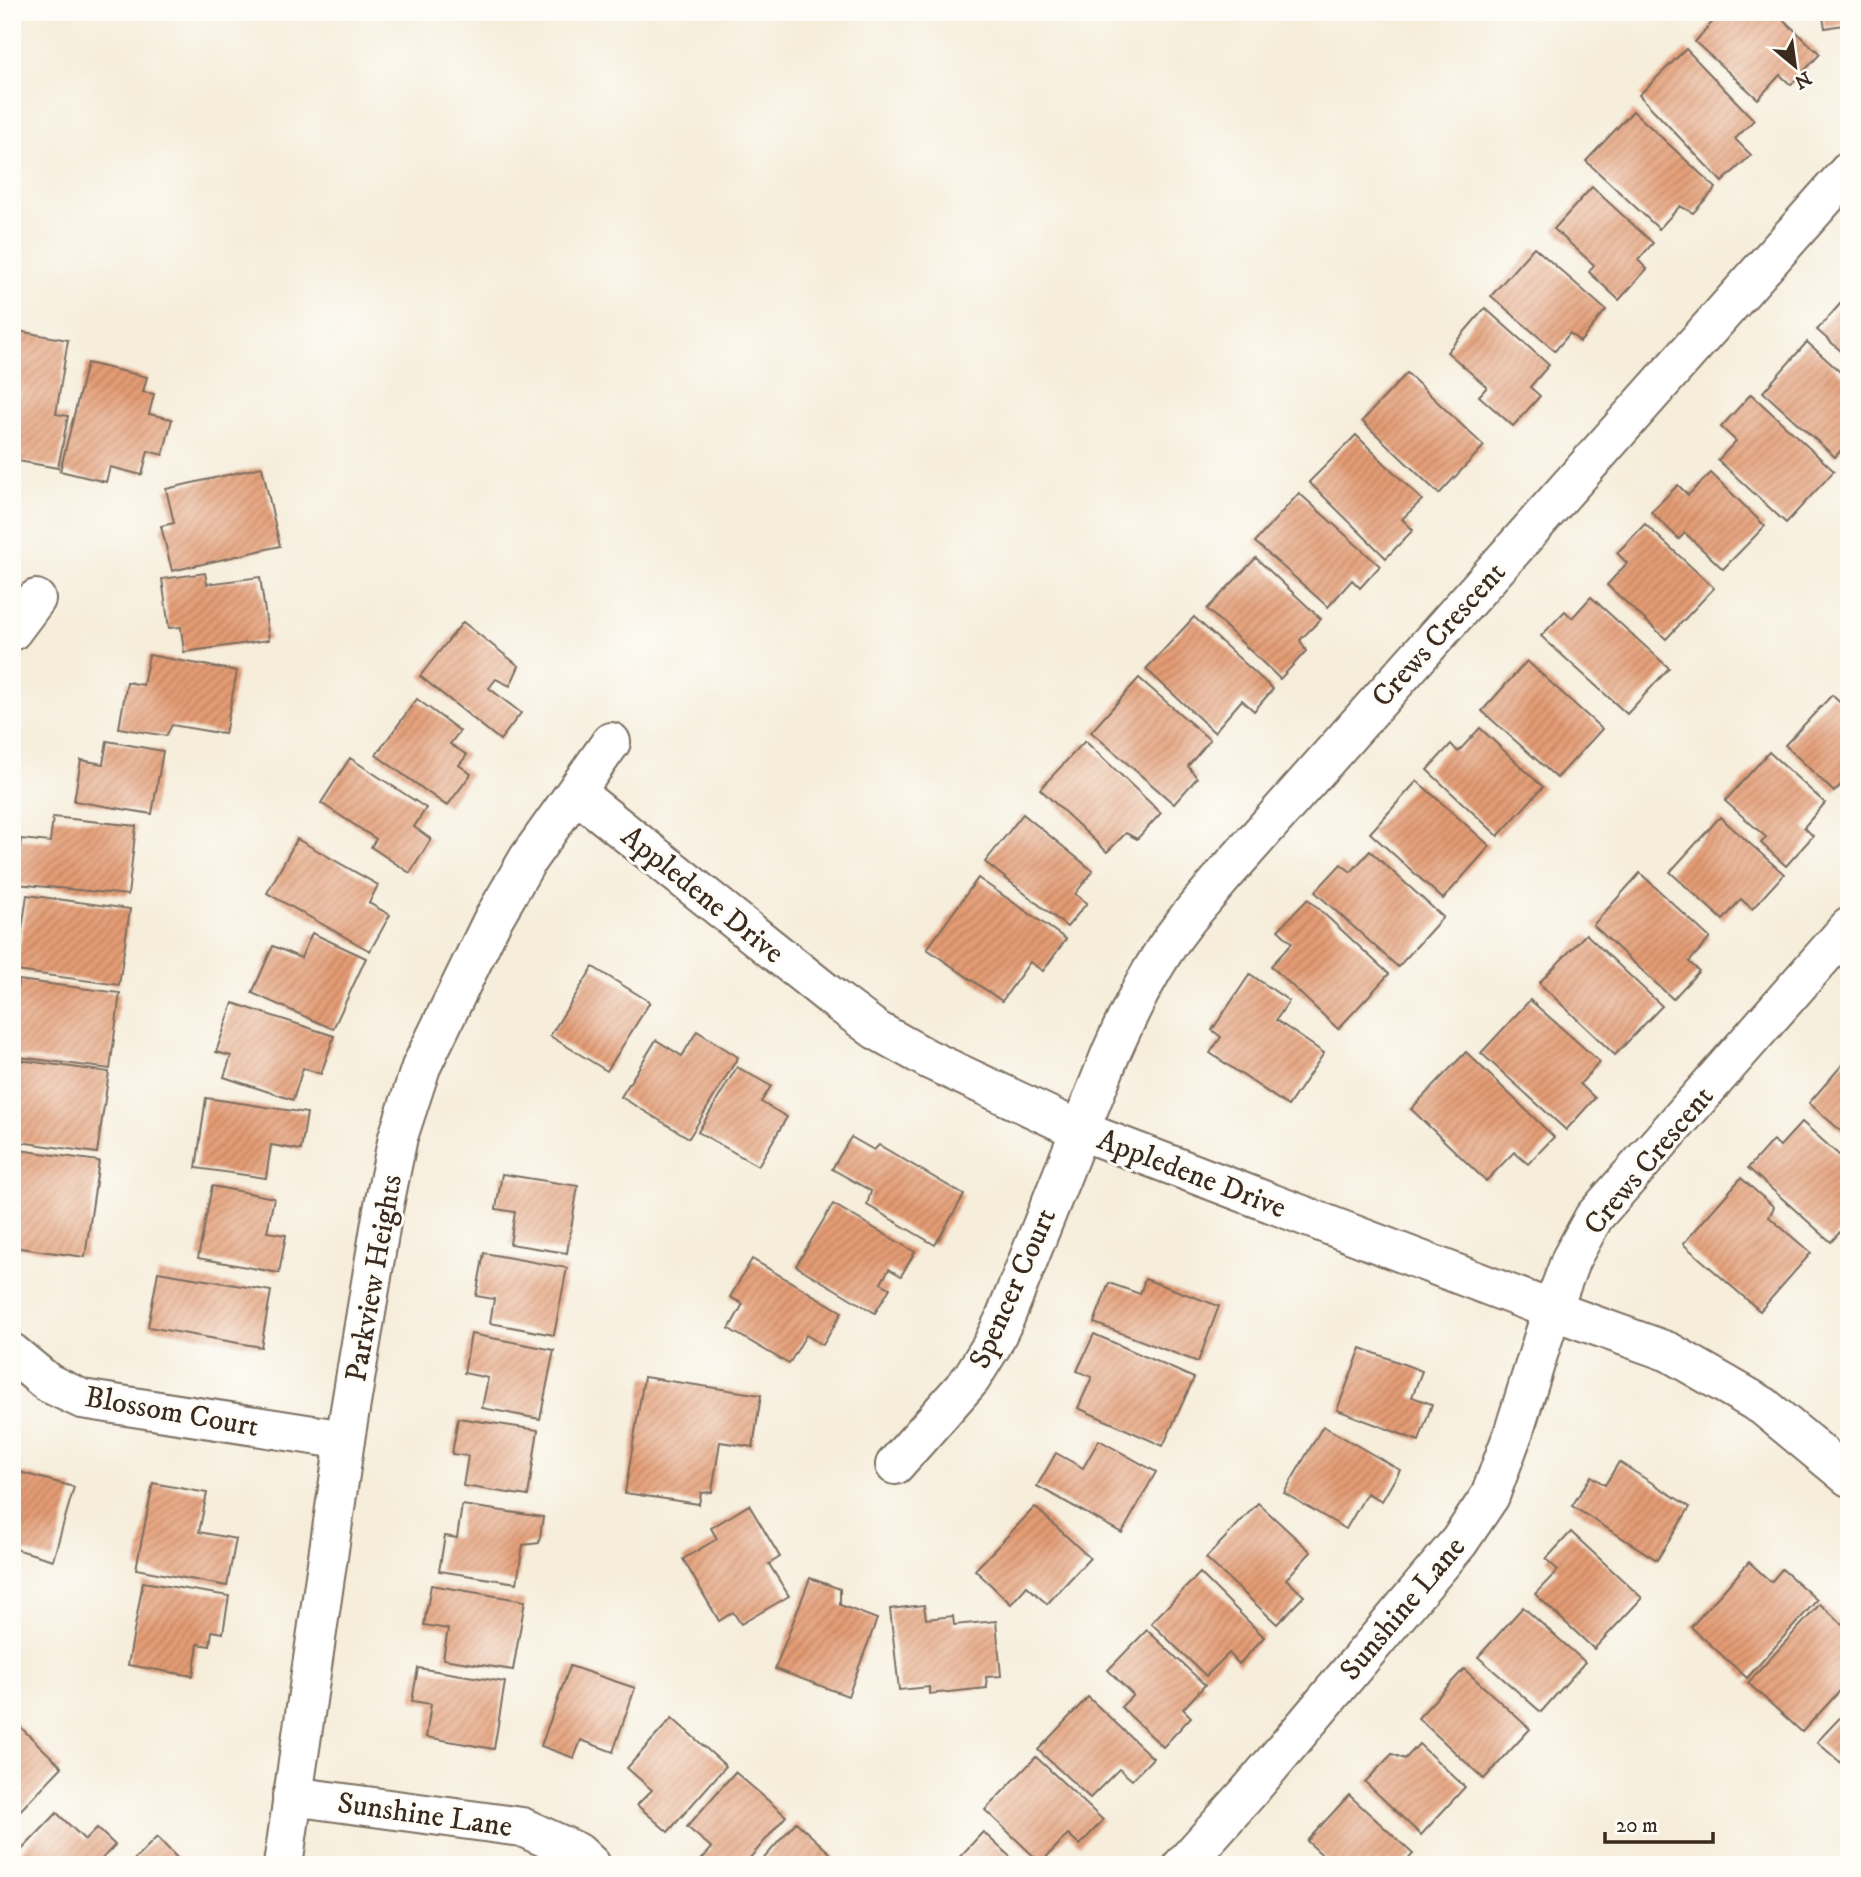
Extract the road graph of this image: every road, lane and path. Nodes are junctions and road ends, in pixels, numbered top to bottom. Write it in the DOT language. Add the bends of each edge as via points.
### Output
graph roads {
  1 [pos="1849,171"];
  2 [pos="36,598"];
  3 [pos="12,631"];
  4 [pos="611,742"];
  5 [pos="576,793"];
  6 [pos="1849,927"];
  7 [pos="1079,1130"];
  8 [pos="1552,1310"];
  9 [pos="12,1353"];
  10 [pos="345,1440"];
  11 [pos="895,1465"];
  12 [pos="1849,1477"];
  13 [pos="292,1796"];
  14 [pos="282,1865"];
  15 [pos="591,1865"];
  16 [pos="1183,1865"];
  1 -- 7 [label="street, Crews Crescent" via="1182,925 1129,1012"];
  2 -- 3 [label="street"];
  4 -- 5 [label="street, Parkview Heights"];
  5 -- 7 [label="street, Appledene Drive" via="876,1030"];
  5 -- 10 [label="street, Parkview Heights" via="528,859 492,921 421,1068 398,1137 383,1210"];
  6 -- 8 [label="street, Crews Crescent" via="1594,1217 1571,1259"];
  7 -- 8 [label="street, Appledene Drive"];
  7 -- 11 [label="street, Spencer Court" via="992,1345 971,1379"];
  8 -- 12 [label="street, Appledene Drive" via="1669,1352 1763,1406"];
  8 -- 16 [label="street, Sunshine Lane" via="1490,1496 1459,1542"];
  9 -- 10 [label="street, Blossom Court" via="48,1383 82,1399"];
  10 -- 13 [label="street, Parkview Heights"];
  13 -- 14 [label="street, Parkview Heights"];
  13 -- 15 [label="street, Sunshine Lane" via="522,1826 577,1852"];
}
